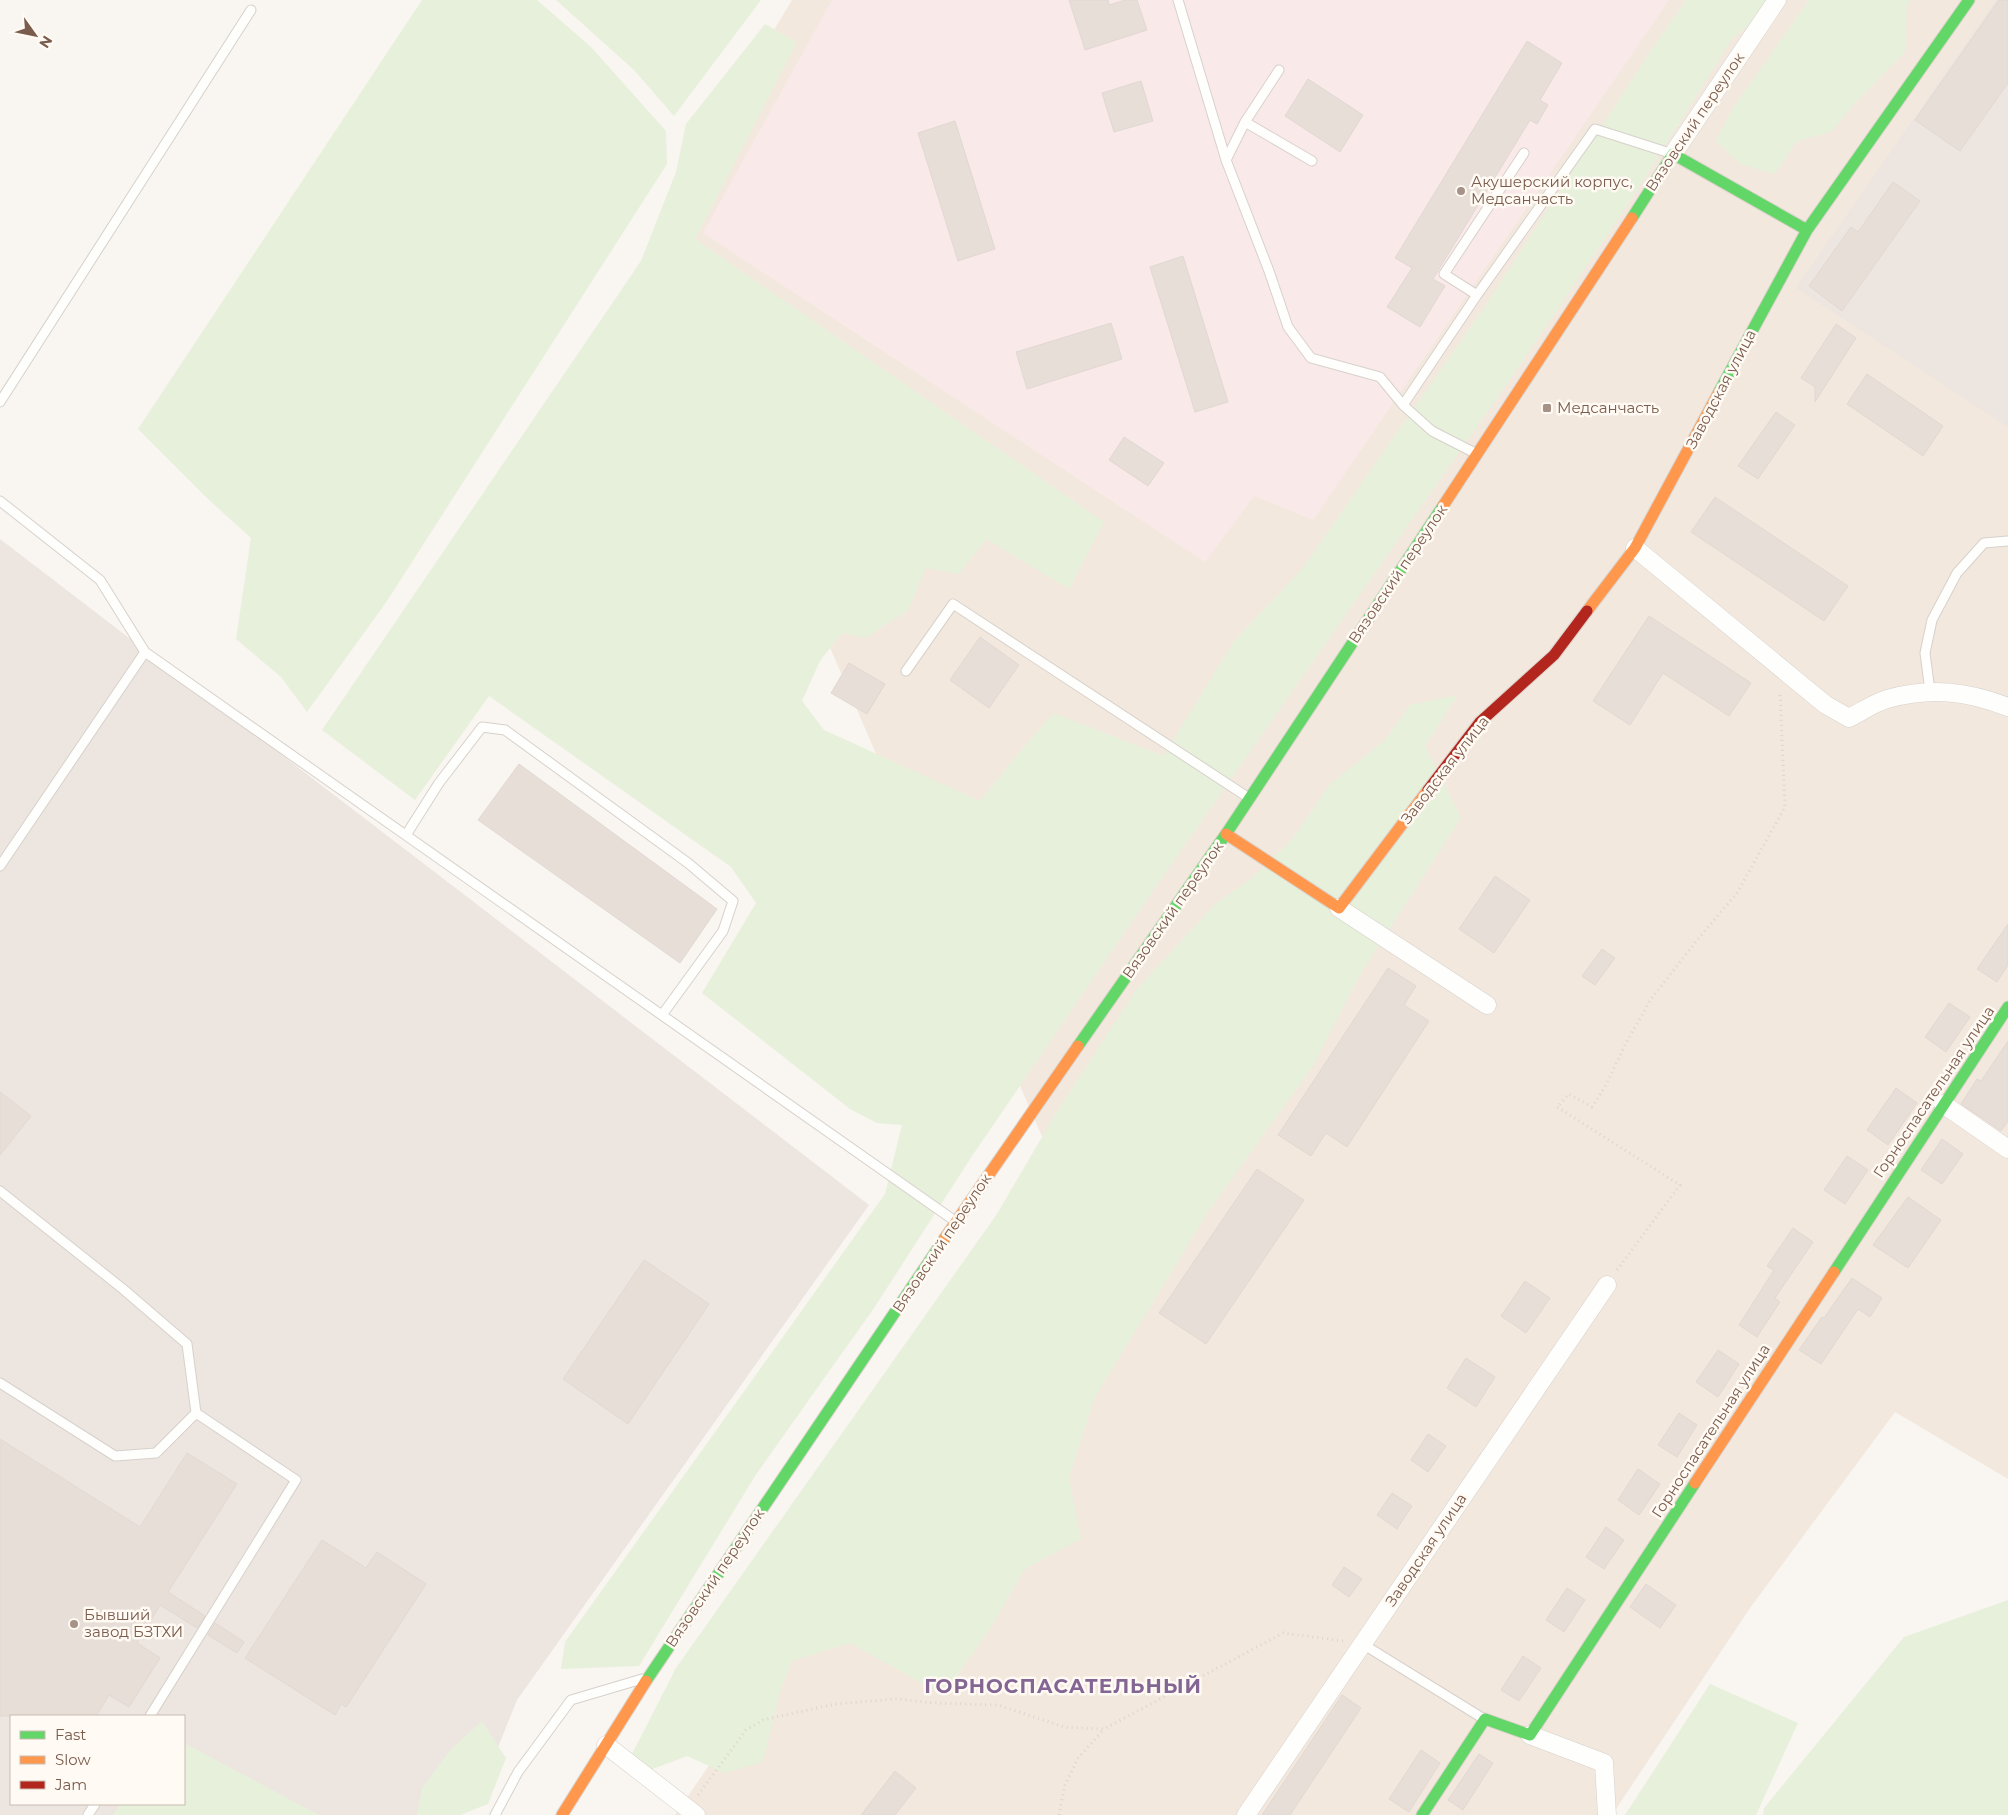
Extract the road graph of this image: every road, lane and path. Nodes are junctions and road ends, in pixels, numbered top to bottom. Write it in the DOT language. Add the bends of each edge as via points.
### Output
graph roads {
  1 [pos="1178,0"];
  2 [pos="1777,0"];
  3 [pos="1969,0"];
  4 [pos="251,10"];
  5 [pos="1279,70"];
  6 [pos="1245,122"];
  7 [pos="1524,153"];
  8 [pos="1673,154"];
  9 [pos="1226,160"];
  10 [pos="1312,161"];
  11 [pos="1807,230"];
  12 [pos="1477,295"];
  13 [pos="0,402"];
  14 [pos="1403,405"];
  15 [pos="1478,454"];
  16 [pos="0,501"];
  17 [pos="2008,541"];
  18 [pos="1635,548"];
  19 [pos="145,652"];
  20 [pos="1779,666"];
  21 [pos="906,671"];
  22 [pos="1930,691"];
  23 [pos="2008,707"];
  24 [pos="1250,798"];
  25 [pos="1226,834"];
  26 [pos="406,835"];
  27 [pos="0,866"];
  28 [pos="1338,908"];
  29 [pos="1487,1005"];
  30 [pos="2008,1007"];
  31 [pos="662,1015"];
  32 [pos="1943,1104"];
  33 [pos="2008,1149"];
  34 [pos="0,1191"];
  35 [pos="956,1221"];
  36 [pos="1607,1285"];
  37 [pos="0,1383"];
  38 [pos="196,1413"];
  39 [pos="1361,1644"];
  40 [pos="649,1676"];
  41 [pos="151,1715"];
  42 [pos="1484,1719"];
  43 [pos="1104,1729"];
  44 [pos="1530,1735"];
  45 [pos="606,1745"];
  46 [pos="691,1812"];
  47 [pos="495,1815"];
  48 [pos="562,1815"];
  49 [pos="1059,1815"];
  50 [pos="1246,1815"];
  51 [pos="1422,1815"];
  52 [pos="1607,1815"];
  1 -- 9 [label="lane"];
  2 -- 8 [label="street, Вязовский переулок"];
  3 -- 11 [label="street, Заводская улица"];
  4 -- 13 [label="lane"];
  5 -- 6 [label="lane"];
  6 -- 9 [label="lane"];
  6 -- 10 [label="lane"];
  7 -- 12 [label="lane" via="1444,274"];
  8 -- 11 [label="street"];
  8 -- 12 [label="lane" via="1595,129"];
  8 -- 15 [label="street, Вязовский переулок"];
  9 -- 14 [label="lane" via="1288,327 1311,358 1380,377"];
  11 -- 18 [label="street, Заводская улица"];
  12 -- 14 [label="lane"];
  14 -- 15 [label="lane" via="1432,431"];
  15 -- 24 [label="street, Вязовский переулок"];
  16 -- 19 [label="lane" via="100,580"];
  17 -- 22 [label="lane" via="1984,543 1957,573 1936,612 1925,653"];
  18 -- 20 [label="street"];
  18 -- 28 [label="street, Заводская улица" via="1554,655 1480,722"];
  19 -- 26 [label="lane"];
  19 -- 27 [label="lane"];
  20 -- 22 [label="street" via="1826,705 1849,718 1886,700"];
  20 -- 36 [label="path" via="1784,807 1737,893 1651,999 1592,1107 1569,1094 1557,1107 1680,1185"];
  21 -- 24 [label="lane" via="953,604"];
  22 -- 23 [label="street" via="1981,697"];
  24 -- 25 [label="street, Вязовский переулок"];
  25 -- 28 [label="street"];
  25 -- 35 [label="street, Вязовский переулок"];
  26 -- 31 [label="lane"];
  26 -- 31 [label="lane" via="439,783 482,728 505,730 688,863 733,901 723,931"];
  28 -- 29 [label="street"];
  30 -- 32 [label="street, Горноспасательная улица"];
  31 -- 35 [label="lane"];
  32 -- 33 [label="street"];
  32 -- 44 [label="street, Горноспасательная улица"];
  34 -- 38 [label="lane" via="187,1344"];
  35 -- 40 [label="street, Вязовский переулок"];
  36 -- 39 [label="street, Заводская улица"];
  37 -- 38 [label="lane" via="115,1456 156,1453"];
  38 -- 41 [label="lane" via="296,1480"];
  39 -- 42 [label="lane"];
  39 -- 43 [label="path" via="1283,1633"];
  39 -- 50 [label="street, Заводская улица"];
  40 -- 45 [label="street, Вязовский переулок"];
  40 -- 47 [label="lane" via="571,1700 518,1772"];
  42 -- 44 [label="street"];
  42 -- 51 [label="street"];
  43 -- 46 [label="path" via="1064,1727 998,1705 896,1699 835,1704 763,1720 746,1730"];
  43 -- 49 [label="path" via="1078,1758 1065,1785"];
  44 -- 52 [label="street" via="1604,1764"];
  45 -- 46 [label="street"];
  45 -- 48 [label="street, Вязовский переулок"];
}
